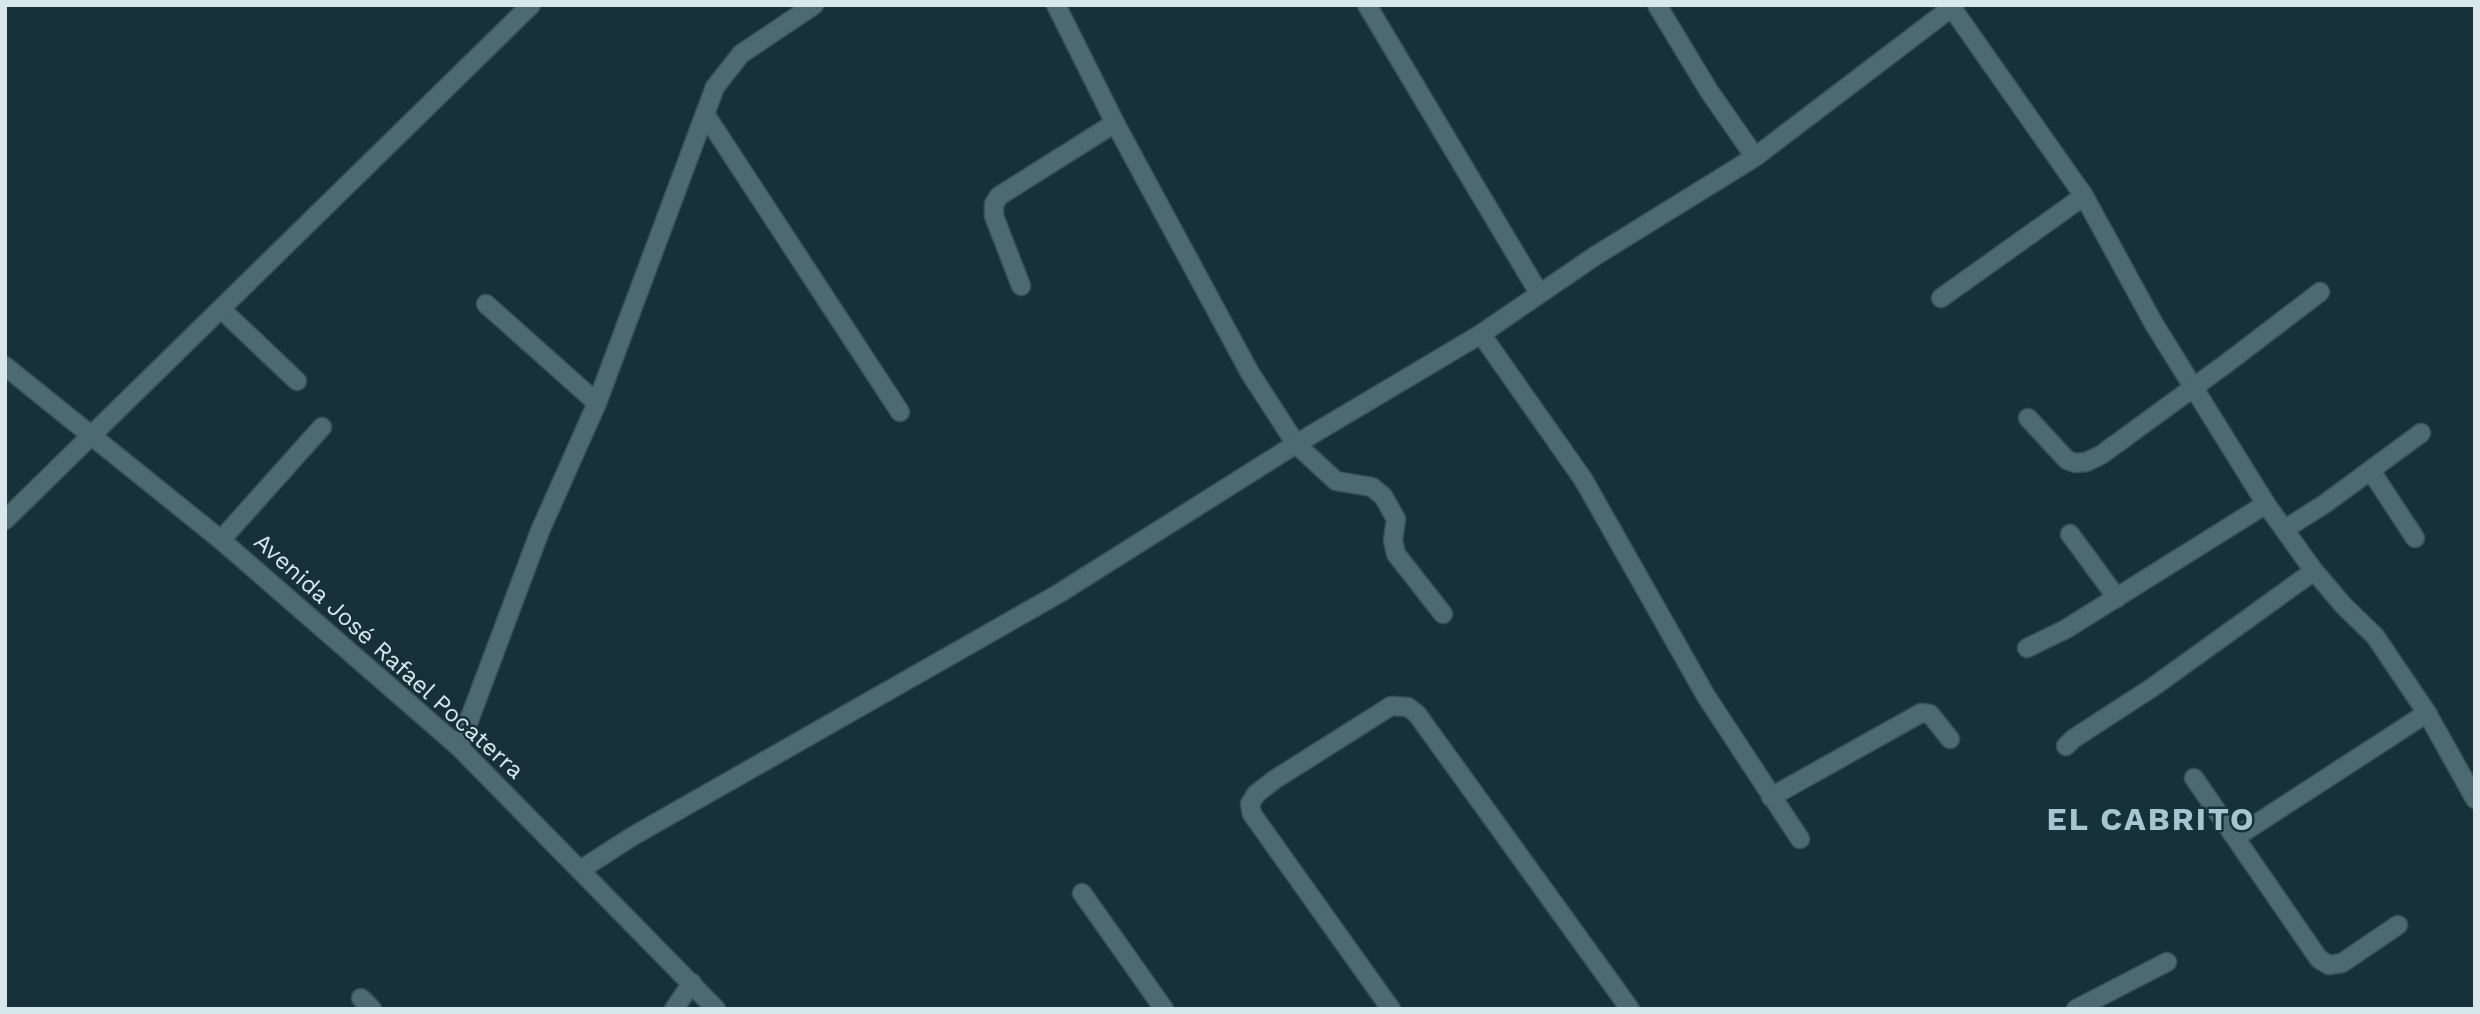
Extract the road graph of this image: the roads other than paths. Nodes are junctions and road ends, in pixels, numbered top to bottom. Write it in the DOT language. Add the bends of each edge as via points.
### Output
graph roads {
  1 [pos="531,5"];
  2 [pos="814,5"];
  3 [pos="1056,5"];
  4 [pos="1367,5"];
  5 [pos="1657,5"];
  6 [pos="1954,6"];
  7 [pos="705,114"];
  8 [pos="1115,123"];
  9 [pos="1755,157"];
  10 [pos="2084,196"];
  11 [pos="1021,286"];
  12 [pos="2320,292"];
  13 [pos="1539,293"];
  14 [pos="1941,298"];
  15 [pos="486,304"];
  16 [pos="221,309"];
  17 [pos="1481,334"];
  18 [pos="5,366"];
  19 [pos="297,381"];
  20 [pos="2193,388"];
  21 [pos="597,403"];
  22 [pos="900,412"];
  23 [pos="2028,418"];
  24 [pos="322,427"];
  25 [pos="2421,433"];
  26 [pos="92,434"];
  27 [pos="1296,444"];
  28 [pos="2371,471"];
  29 [pos="2266,504"];
  30 [pos="5,520"];
  31 [pos="2285,529"];
  32 [pos="2070,534"];
  33 [pos="2415,538"];
  34 [pos="221,540"];
  35 [pos="2314,571"];
  36 [pos="2117,598"];
  37 [pos="1443,614"];
  38 [pos="2027,648"];
  39 [pos="2427,713"];
  40 [pos="1950,739"];
  41 [pos="2066,746"];
  42 [pos="459,747"];
  43 [pos="2194,778"];
  44 [pos="1771,797"];
  45 [pos="2475,799"];
  46 [pos="2236,837"];
  47 [pos="1800,839"];
  48 [pos="580,870"];
  49 [pos="1082,893"];
  50 [pos="2398,925"];
  51 [pos="2167,962"];
  52 [pos="692,983"];
  53 [pos="674,1009"];
  54 [pos="716,1009"];
  55 [pos="1164,1009"];
  56 [pos="1391,1009"];
  57 [pos="1630,1009"];
  58 [pos="2076,1009"];
  1 -- 16 [label="street"];
  2 -- 7 [label="street" via="741,54 715,87"];
  3 -- 8 [label="street"];
  4 -- 13 [label="street"];
  5 -- 9 [label="street"];
  6 -- 9 [label="street"];
  6 -- 10 [label="street"];
  7 -- 21 [label="street"];
  7 -- 22 [label="street"];
  8 -- 11 [label="street" via="999,196 994,204 994,216"];
  8 -- 27 [label="street" via="1250,373"];
  9 -- 13 [label="street"];
  10 -- 14 [label="street"];
  10 -- 20 [label="street"];
  12 -- 20 [label="street"];
  13 -- 17 [label="street"];
  15 -- 21 [label="street"];
  16 -- 19 [label="street"];
  16 -- 26 [label="street"];
  17 -- 27 [label="street"];
  17 -- 44 [label="street" via="1583,479 1706,696"];
  18 -- 26 [label="street, Avenida José Rafael Pocaterra"];
  20 -- 23 [label="street" via="2086,462 2067,460"];
  20 -- 29 [label="street"];
  21 -- 42 [label="street" via="540,531"];
  24 -- 34 [label="street"];
  25 -- 28 [label="street"];
  26 -- 30 [label="street"];
  26 -- 34 [label="street, Avenida José Rafael Pocaterra"];
  27 -- 37 [label="street" via="1336,481 1372,487 1383,496 1396,519 1396,554"];
  27 -- 48 [label="street" via="1058,594"];
  28 -- 31 [label="street"];
  28 -- 33 [label="street"];
  29 -- 31 [label="street"];
  29 -- 36 [label="street"];
  31 -- 35 [label="street"];
  32 -- 36 [label="street"];
  34 -- 42 [label="street, Avenida José Rafael Pocaterra"];
  35 -- 39 [label="street" via="2375,636"];
  35 -- 41 [label="street"];
  36 -- 38 [label="street"];
  39 -- 45 [label="street"];
  39 -- 46 [label="street"];
  40 -- 44 [label="street" via="1930,714 1921,713"];
  42 -- 48 [label="street, Avenida José Rafael Pocaterra"];
  43 -- 46 [label="street"];
  44 -- 47 [label="street"];
  46 -- 50 [label="street" via="2319,960 2329,965 2342,963"];
  48 -- 52 [label="street, Avenida José Rafael Pocaterra"];
  49 -- 55 [label="street"];
  51 -- 58 [label="street"];
  52 -- 53 [label="street"];
  52 -- 54 [label="street, Avenida José Rafael Pocaterra"];
  56 -- 57 [label="street" via="1252,814 1250,804 1274,780 1391,706 1408,706"];
}
